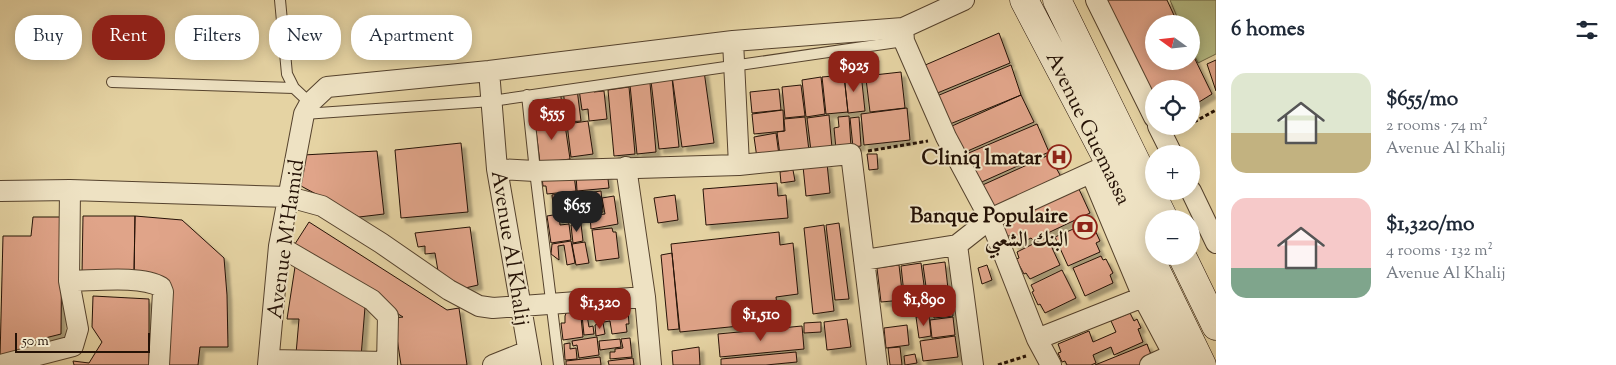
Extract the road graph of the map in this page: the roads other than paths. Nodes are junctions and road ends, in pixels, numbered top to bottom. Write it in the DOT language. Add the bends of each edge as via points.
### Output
graph roads {
  1 [pos="280,0"];
  2 [pos="964,0"];
  3 [pos="1024,0"];
  4 [pos="1057,0"];
  5 [pos="1096,0"];
  6 [pos="904,35"];
  7 [pos="733,41"];
  8 [pos="736,65"];
  9 [pos="489,71"];
  10 [pos="112,82"];
  11 [pos="294,88"];
  12 [pos="527,95"];
  13 [pos="1145,99"];
  14 [pos="492,101"];
  15 [pos="307,109"];
  16 [pos="740,164"];
  17 [pos="626,167"];
  18 [pos="497,169"];
  19 [pos="1100,169"];
  20 [pos="535,171"];
  21 [pos="70,190"];
  22 [pos="0,191"];
  23 [pos="289,198"];
  24 [pos="1195,200"];
  25 [pos="1160,210"];
  26 [pos="990,220"];
  27 [pos="1216,243"];
  28 [pos="957,245"];
  29 [pos="279,246"];
  30 [pos="864,260"];
  31 [pos="1186,265"];
  32 [pos="69,281"];
  33 [pos="645,297"];
  34 [pos="1143,297"];
  35 [pos="551,304"];
  36 [pos="521,305"];
  37 [pos="1216,326"];
  38 [pos="1043,352"];
  39 [pos="529,358"];
  40 [pos="1177,360"];
  41 [pos="269,362"];
  42 [pos="387,363"];
  43 [pos="0,365"];
  44 [pos="159,365"];
  45 [pos="493,365"];
  46 [pos="559,365"];
  47 [pos="651,365"];
  48 [pos="876,365"];
  49 [pos="972,365"];
  50 [pos="1150,365"];
  51 [pos="1202,365"];
  1 -- 11 [label="lane" via="288,74"];
  2 -- 6 [label="street"];
  3 -- 19 [label="main road, Avenue Guemassa"];
  4 -- 25 [label="main road, Avenue Guemassa"];
  5 -- 13 [label="street"];
  6 -- 7 [label="street"];
  6 -- 8 [label="lane"];
  6 -- 26 [label="street" via="946,137"];
  7 -- 8 [label="street"];
  7 -- 9 [label="street"];
  8 -- 12 [label="lane"];
  8 -- 16 [label="street"];
  9 -- 14 [label="street, Avenue Al Khalij"];
  9 -- 15 [label="street" via="327,87"];
  10 -- 11 [label="lane"];
  11 -- 15 [label="lane"];
  12 -- 14 [label="lane"];
  12 -- 20 [label="lane"];
  14 -- 15 [label="lane"];
  14 -- 18 [label="street, Avenue Al Khalij"];
  15 -- 23 [label="street, Avenue M'Hamid"];
  16 -- 17 [label="street"];
  16 -- 30 [label="street" via="851,154"];
  17 -- 20 [label="street"];
  17 -- 33 [label="street"];
  18 -- 20 [label="street"];
  18 -- 36 [label="street, Avenue Al Khalij"];
  19 -- 26 [label="street"];
  19 -- 34 [label="street"];
  19 -- 51 [label="main road, Avenue Guemassa" via="1151,260"];
  20 -- 35 [label="lane"];
  21 -- 22 [label="street"];
  21 -- 23 [label="street"];
  21 -- 32 [label="street"];
  23 -- 29 [label="street, Avenue M'Hamid"];
  23 -- 36 [label="street" via="322,206 466,300 493,308"];
  24 -- 27 [label="street"];
  26 -- 28 [label="street"];
  26 -- 38 [label="street"];
  28 -- 30 [label="street"];
  28 -- 49 [label="street"];
  29 -- 41 [label="street, Avenue M'Hamid"];
  29 -- 42 [label="street" via="372,300 388,316"];
  30 -- 48 [label="street"];
  31 -- 37 [label="main road"];
  32 -- 43 [label="street" via="78,329 72,346"];
  32 -- 44 [label="street" via="138,280 161,286"];
  33 -- 35 [label="street"];
  33 -- 47 [label="street"];
  34 -- 38 [label="street"];
  34 -- 40 [label="street"];
  35 -- 36 [label="street"];
  35 -- 46 [label="lane"];
  36 -- 39 [label="street, Avenue Al Khalij"];
  39 -- 45 [label="street"];
  40 -- 50 [label="street"];
  41 -- 42 [label="street"];
}
